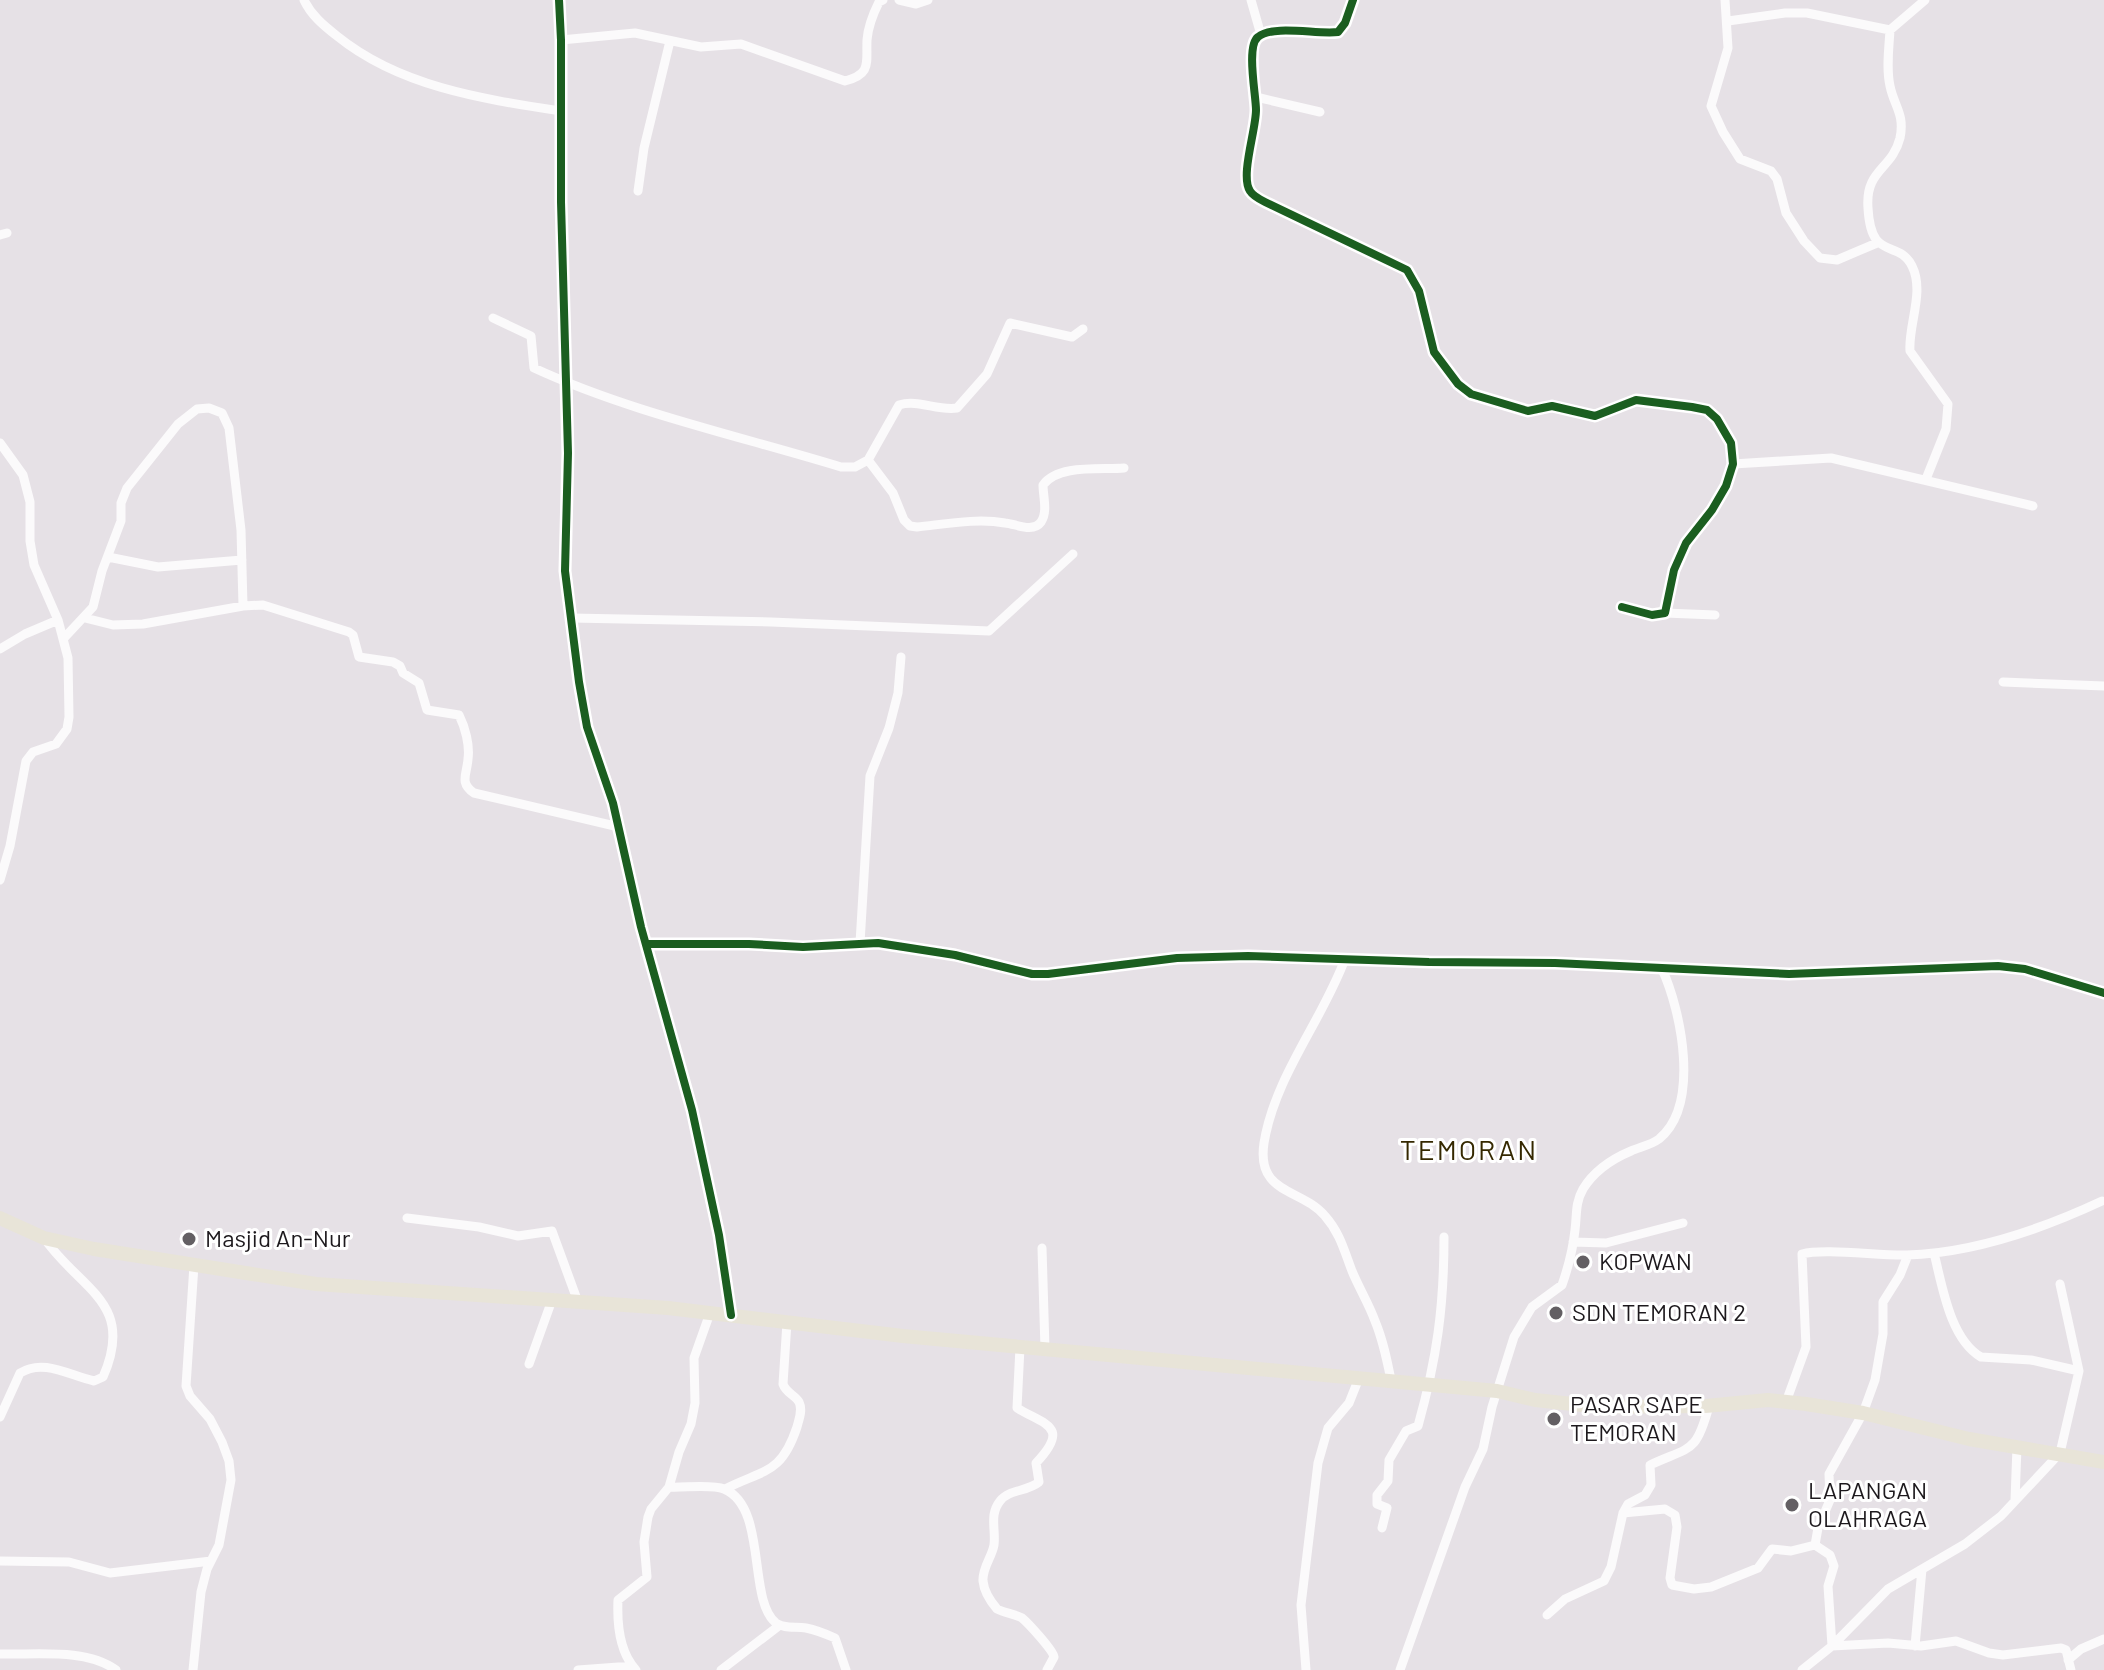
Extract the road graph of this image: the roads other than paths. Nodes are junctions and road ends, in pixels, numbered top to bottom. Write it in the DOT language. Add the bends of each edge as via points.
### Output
graph roads {
  1 [pos="304,0"];
  2 [pos="559,0"];
  3 [pos="883,0"];
  4 [pos="899,0"];
  5 [pos="928,0"];
  6 [pos="1251,0"];
  7 [pos="1353,0"];
  8 [pos="1725,0"];
  9 [pos="1925,0"];
  10 [pos="1728,21"];
  11 [pos="1890,30"];
  12 [pos="1261,35"];
  13 [pos="561,40"];
  14 [pos="670,41"];
  15 [pos="1256,97"];
  16 [pos="561,111"];
  17 [pos="1320,112"];
  18 [pos="638,191"];
  19 [pos="1877,243"];
  20 [pos="493,318"];
  21 [pos="1083,329"];
  22 [pos="568,384"];
  23 [pos="0,443"];
  24 [pos="868,460"];
  25 [pos="1733,464"];
  26 [pos="1124,468"];
  27 [pos="1926,479"];
  28 [pos="2033,506"];
  29 [pos="1073,554"];
  30 [pos="108,557"];
  31 [pos="242,560"];
  32 [pos="243,606"];
  33 [pos="1622,607"];
  34 [pos="1665,613"];
  35 [pos="1715,615"];
  36 [pos="85,618"];
  37 [pos="571,618"];
  38 [pos="58,620"];
  39 [pos="65,637"];
  40 [pos="0,649"];
  41 [pos="901,657"];
  42 [pos="2003,682"];
  43 [pos="2104,686"];
  44 [pos="619,827"];
  45 [pos="0,880"];
  46 [pos="860,943"];
  47 [pos="646,944"];
  48 [pos="1345,959"];
  49 [pos="1662,969"];
  50 [pos="2104,993"];
  51 [pos="2102,1201"];
  52 [pos="0,1218"];
  53 [pos="407,1218"];
  54 [pos="1683,1223"];
  55 [pos="1444,1237"];
  56 [pos="44,1238"];
  57 [pos="1573,1242"];
  58 [pos="1042,1248"];
  59 [pos="1934,1253"];
  60 [pos="1908,1255"];
  61 [pos="194,1265"];
  62 [pos="2060,1284"];
  63 [pos="552,1300"];
  64 [pos="578,1302"];
  65 [pos="710,1313"];
  66 [pos="731,1315"];
  67 [pos="787,1322"];
  68 [pos="1020,1347"];
  69 [pos="1045,1349"];
  70 [pos="529,1364"];
  71 [pos="2079,1371"];
  72 [pos="1359,1378"];
  73 [pos="1391,1380"];
  74 [pos="1430,1384"];
  75 [pos="1497,1391"];
  76 [pos="1786,1402"];
  77 [pos="1709,1406"];
  78 [pos="1863,1413"];
  79 [pos="0,1417"];
  80 [pos="2017,1447"];
  81 [pos="2060,1453"];
  82 [pos="2104,1462"];
  83 [pos="669,1487"];
  84 [pos="725,1489"];
  85 [pos="2015,1500"];
  86 [pos="1623,1513"];
  87 [pos="1382,1528"];
  88 [pos="1815,1545"];
  89 [pos="0,1561"];
  90 [pos="211,1561"];
  91 [pos="1922,1569"];
  92 [pos="1547,1615"];
  93 [pos="780,1625"];
  94 [pos="2104,1639"];
  95 [pos="1832,1646"];
  96 [pos="1915,1646"];
  97 [pos="0,1654"];
  98 [pos="2070,1665"];
  99 [pos="634,1668"];
  100 [pos="116,1670"];
  101 [pos="193,1670"];
  102 [pos="578,1670"];
  103 [pos="721,1670"];
  104 [pos="846,1670"];
  105 [pos="1047,1670"];
  106 [pos="1306,1670"];
  107 [pos="1400,1670"];
  108 [pos="1802,1670"];
  1 -- 16 [label="street" via="324,25 373,62 461,93"];
  2 -- 13 [label="street"];
  3 -- 14 [label="street" via="869,28 866,68 845,81 741,44 701,47"];
  4 -- 5 [label="street"];
  6 -- 12 [label="street"];
  7 -- 12 [label="street" via="1338,32"];
  8 -- 10 [label="street"];
  9 -- 11 [label="street"];
  10 -- 11 [label="street" via="1807,13"];
  10 -- 19 [label="street" via="1726,61 1711,106 1733,151 1771,171 1786,213 1820,258 1837,260"];
  11 -- 19 [label="street" via="1889,84 1901,120 1895,154 1873,176 1868,190"];
  12 -- 15 [label="street" via="1252,53"];
  13 -- 14 [label="street" via="635,33"];
  13 -- 16 [label="street"];
  14 -- 18 [label="street"];
  15 -- 17 [label="street"];
  15 -- 25 [label="street" via="1246,180 1250,192 1407,270 1419,291 1434,352 1458,384 1471,394 1528,411 1552,406 1590,417 1636,400 1707,410 1731,443"];
  16 -- 22 [label="street"];
  19 -- 27 [label="street" via="1898,252 1912,266 1916,281 1910,351 1948,404 1946,429"];
  20 -- 22 [label="street" via="531,336 534,368"];
  21 -- 24 [label="street" via="1072,337 1010,323 987,374 957,408 899,405"];
  22 -- 24 [label="street" via="841,467"];
  22 -- 37 [label="street" via="565,563"];
  23 -- 38 [label="street" via="23,475 34,565"];
  24 -- 26 [label="street" via="889,486 904,520 917,527 973,522 1037,526 1045,508 1043,485 1052,476"];
  25 -- 27 [label="street" via="1831,458"];
  25 -- 34 [label="street" via="1712,510 1686,543"];
  27 -- 28 [label="street"];
  29 -- 37 [label="street" via="989,631"];
  30 -- 31 [label="street" via="158,567"];
  30 -- 31 [label="street" via="127,488 178,424 197,409 209,408 222,413 229,428"];
  30 -- 36 [label="street"];
  31 -- 32 [label="street"];
  32 -- 36 [label="street" via="143,624 113,625"];
  32 -- 44 [label="street" via="275,607 349,632 359,657 400,666 419,683 427,710 459,715 469,758 464,780 474,793"];
  33 -- 34 [label="street"];
  34 -- 35 [label="street"];
  36 -- 39 [label="street"];
  37 -- 44 [label="street" via="587,727"];
  38 -- 39 [label="street"];
  38 -- 40 [label="street"];
  39 -- 45 [label="street" via="67,729 56,744 33,752 26,761"];
  41 -- 46 [label="street" via="889,728 870,776"];
  42 -- 43 [label="street"];
  44 -- 47 [label="street"];
  46 -- 47 [label="street"];
  46 -- 48 [label="street" via="917,948 1032,974 1177,958"];
  47 -- 66 [label="street" via="692,1110"];
  48 -- 49 [label="street"];
  48 -- 73 [label="street" via="1331,996 1287,1074 1263,1152 1276,1186 1320,1210 1341,1237 1376,1323"];
  49 -- 50 [label="street" via="1789,974 2014,966"];
  49 -- 57 [label="street" via="1682,1047 1677,1111 1660,1138 1614,1159 1586,1185 1576,1206"];
  51 -- 59 [label="street" via="2053,1224"];
  52 -- 56 [label="main road"];
  53 -- 64 [label="street" via="518,1236 552,1231"];
  54 -- 57 [label="street" via="1606,1243"];
  55 -- 74 [label="street" via="1444,1297"];
  56 -- 61 [label="main road"];
  56 -- 79 [label="street" via="108,1310 114,1326 110,1359 103,1377 94,1381 40,1366 27,1369 20,1373"];
  57 -- 75 [label="street" via="1562,1285 1536,1303 1521,1322"];
  58 -- 69 [label="street"];
  59 -- 60 [label="street"];
  59 -- 71 [label="street" via="1945,1299 1963,1341 1974,1353"];
  60 -- 76 [label="street" via="1802,1254 1806,1347"];
  60 -- 78 [label="street" via="1883,1302 1879,1366"];
  61 -- 63 [label="main road" via="325,1285"];
  61 -- 90 [label="street" via="186,1386 215,1429 231,1471 224,1525"];
  62 -- 71 [label="street"];
  63 -- 64 [label="main road"];
  63 -- 70 [label="street"];
  64 -- 65 [label="main road"];
  65 -- 66 [label="main road"];
  65 -- 83 [label="street" via="694,1358 694,1412"];
  66 -- 67 [label="main road"];
  67 -- 68 [label="main road"];
  67 -- 84 [label="street" via="783,1384 800,1406 795,1431 774,1468"];
  68 -- 69 [label="main road"];
  68 -- 105 [label="street" via="1017,1408 1045,1421 1052,1434 1036,1463 1039,1482 1008,1494 998,1504 983,1583 997,1609 1023,1619 1052,1648"];
  69 -- 72 [label="main road"];
  71 -- 81 [label="street"];
  72 -- 73 [label="main road"];
  72 -- 106 [label="street" via="1349,1403 1328,1428 1318,1463 1301,1605"];
  73 -- 74 [label="main road"];
  74 -- 75 [label="main road"];
  74 -- 87 [label="street" via="1418,1426 1406,1431 1389,1460 1388,1481 1377,1495 1377,1504 1387,1508"];
  75 -- 77 [label="main road" via="1590,1406"];
  75 -- 107 [label="street" via="1483,1449"];
  76 -- 77 [label="main road"];
  76 -- 78 [label="main road"];
  77 -- 86 [label="street" via="1698,1440 1679,1455 1651,1464 1649,1490"];
  78 -- 80 [label="main road"];
  78 -- 88 [label="street" via="1829,1474 1830,1500"];
  80 -- 81 [label="main road"];
  80 -- 85 [label="street"];
  81 -- 82 [label="main road"];
  81 -- 85 [label="street"];
  83 -- 84 [label="street"];
  83 -- 99 [label="street" via="648,1517 647,1577 618,1600 620,1635"];
  84 -- 93 [label="street" via="749,1523 764,1604"];
  85 -- 91 [label="street" via="1965,1544"];
  86 -- 88 [label="street" via="1665,1509 1675,1515 1670,1578 1677,1588 1706,1588 1755,1570 1772,1549"];
  86 -- 92 [label="street" via="1604,1581 1565,1599"];
  88 -- 95 [label="street" via="1830,1555 1834,1566 1827,1597"];
  89 -- 90 [label="street" via="69,1562 110,1573"];
  90 -- 101 [label="street" via="201,1592"];
  91 -- 95 [label="street" via="1888,1589"];
  91 -- 96 [label="street"];
  93 -- 103 [label="street"];
  93 -- 104 [label="street" via="835,1638"];
  94 -- 98 [label="street" via="2081,1649"];
  95 -- 96 [label="street"];
  95 -- 108 [label="street"];
  96 -- 98 [label="street" via="1956,1641 2003,1655 2061,1648"];
  97 -- 100 [label="street" via="71,1657 103,1662"];
  99 -- 102 [label="street"];
}
